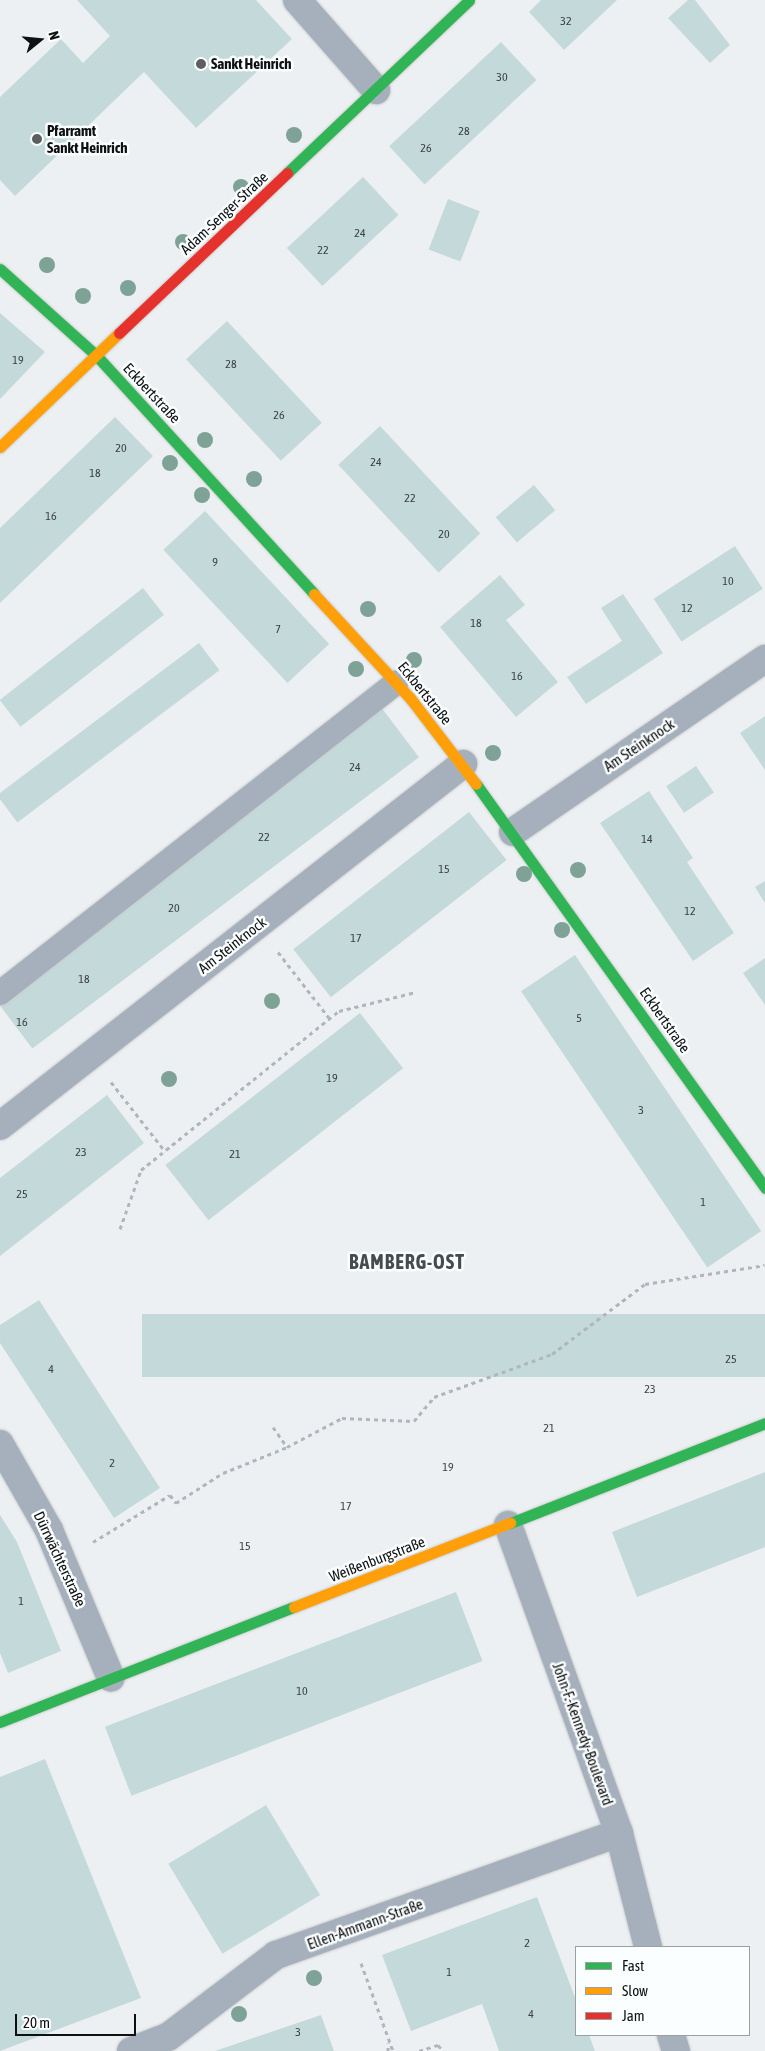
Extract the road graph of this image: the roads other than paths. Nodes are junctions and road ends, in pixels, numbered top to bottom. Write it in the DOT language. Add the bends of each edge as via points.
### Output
graph roads {
  1 [pos="297,0"];
  2 [pos="469,0"];
  3 [pos="376,90"];
  4 [pos="0,270"];
  5 [pos="96,355"];
  6 [pos="0,447"];
  7 [pos="765,659"];
  8 [pos="397,682"];
  9 [pos="463,764"];
  10 [pos="513,832"];
  11 [pos="0,993"];
  12 [pos="0,1126"];
  13 [pos="765,1188"];
  14 [pos="765,1423"];
  15 [pos="0,1444"];
  16 [pos="508,1525"];
  17 [pos="111,1678"];
  18 [pos="0,1722"];
  19 [pos="619,1833"];
  20 [pos="648,1946"];
  21 [pos="671,2036"];
  22 [pos="131,2051"];
  23 [pos="676,2051"];
  1 -- 3 [label="street"];
  2 -- 3 [label="street, Adam-Senger-Straße"];
  3 -- 5 [label="street, Adam-Senger-Straße"];
  4 -- 5 [label="street, Eckbertstraße"];
  5 -- 6 [label="street, Adam-Senger-Straße"];
  5 -- 8 [label="street, Eckbertstraße"];
  7 -- 10 [label="street, Am Steinknock"];
  8 -- 9 [label="street, Eckbertstraße"];
  8 -- 11 [label="lane"];
  9 -- 10 [label="street, Eckbertstraße"];
  9 -- 12 [label="street, Am Steinknock"];
  10 -- 13 [label="street, Eckbertstraße"];
  14 -- 16 [label="street, Weißenburgstraße"];
  15 -- 17 [label="street, Dürrwächterstraße" via="62,1560"];
  16 -- 17 [label="street, Weißenburgstraße"];
  16 -- 19 [label="street, John-F.-Kennedy-Boulevard"];
  17 -- 18 [label="street, Weißenburgstraße"];
  19 -- 20 [label="street, John-F.-Kennedy-Boulevard"];
  19 -- 22 [label="street, Ellen-Ammann-Straße" via="276,1955 168,2037"];
  21 -- 23 [label="street"];
}
